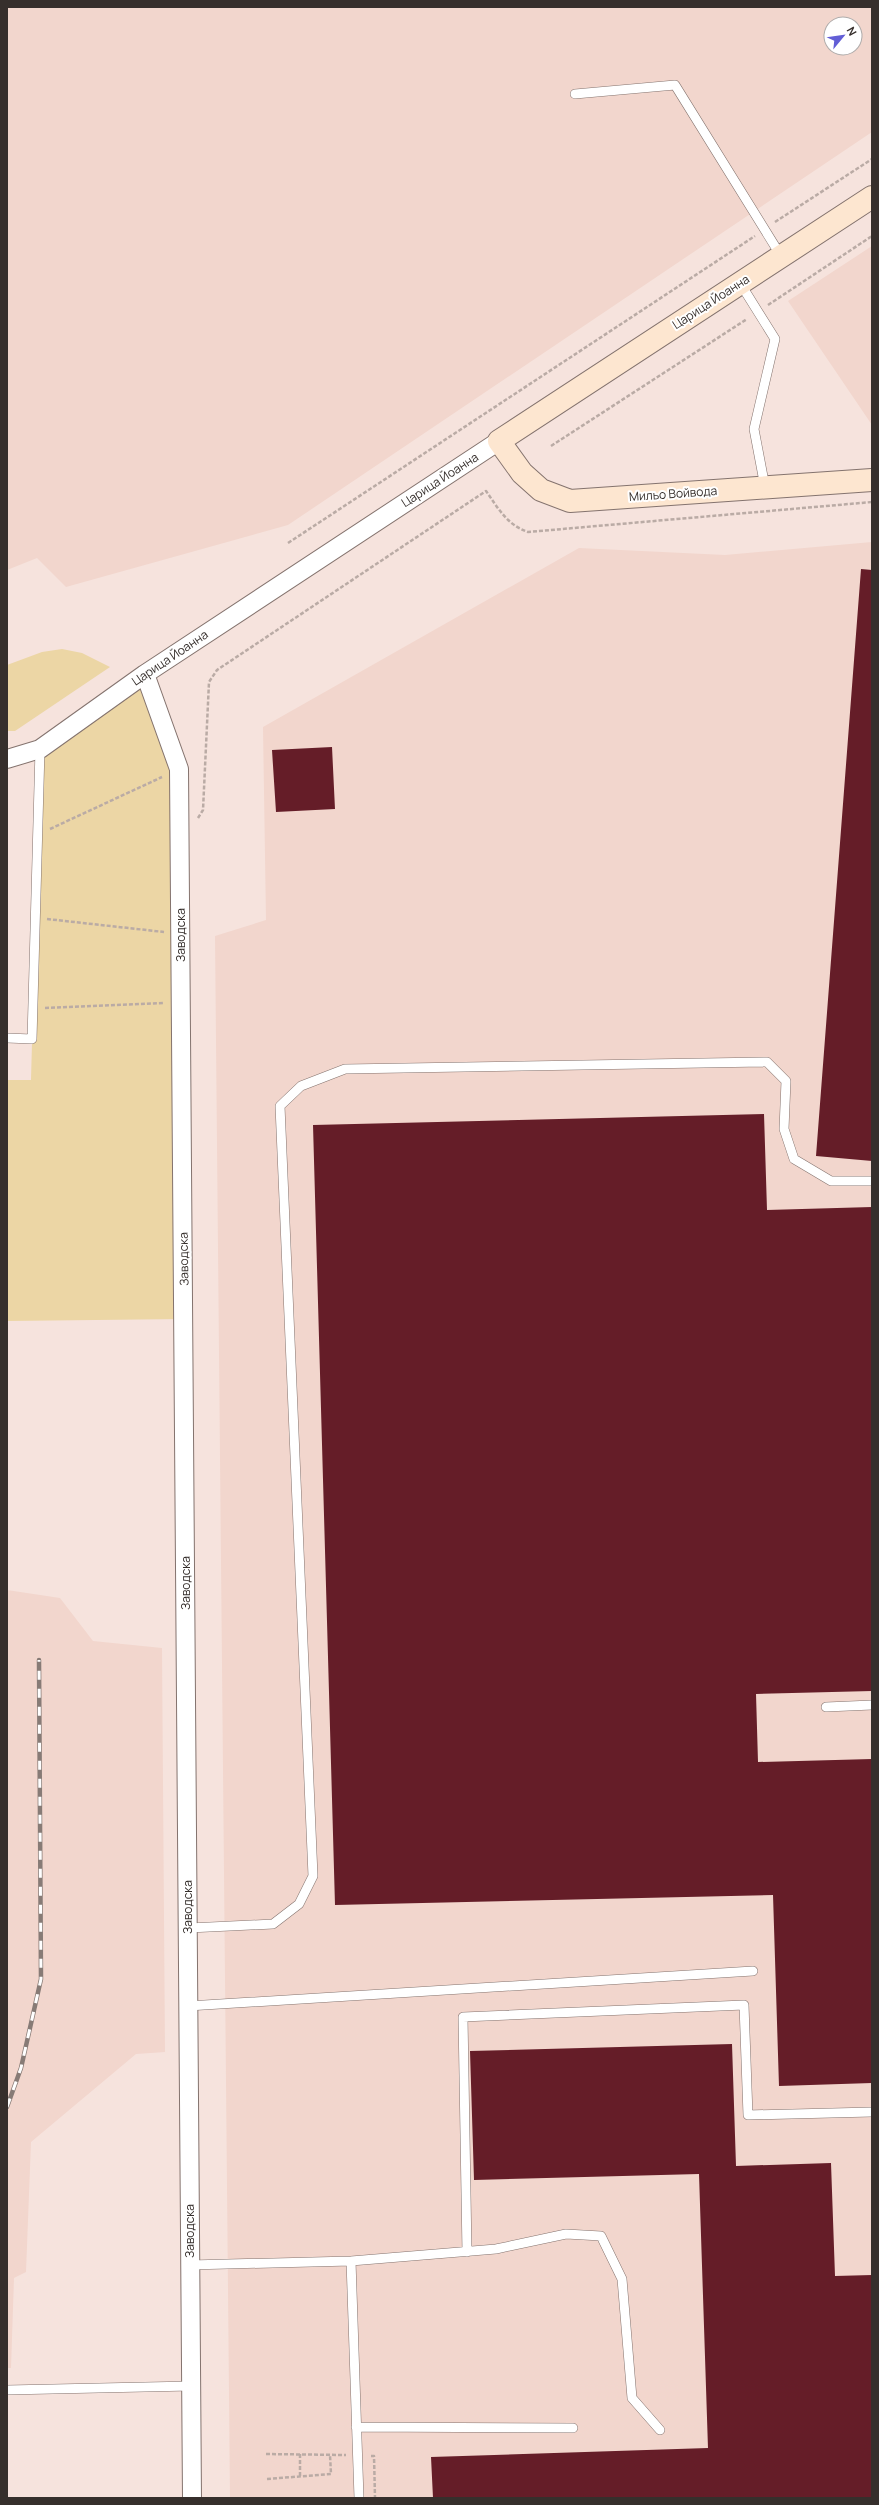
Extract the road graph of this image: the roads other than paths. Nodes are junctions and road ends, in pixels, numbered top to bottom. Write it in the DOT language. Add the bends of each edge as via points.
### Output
graph roads {
  1 [pos="575,94"];
  2 [pos="872,196"];
  3 [pos="781,256"];
  4 [pos="740,283"];
  5 [pos="499,441"];
  6 [pos="872,480"];
  7 [pos="765,487"];
  8 [pos="145,674"];
  9 [pos="40,749"];
  10 [pos="7,759"];
  11 [pos="7,1038"];
  12 [pos="872,1181"];
  13 [pos="872,1705"];
  14 [pos="826,1707"];
  15 [pos="189,1928"];
  16 [pos="753,1971"];
  17 [pos="188,2006"];
  18 [pos="872,2112"];
  19 [pos="467,2252"];
  20 [pos="351,2261"];
  21 [pos="190,2265"];
  22 [pos="191,2386"];
  23 [pos="7,2390"];
  24 [pos="356,2427"];
  25 [pos="573,2428"];
  26 [pos="660,2430"];
  27 [pos="192,2498"];
  28 [pos="359,2498"];
  1 -- 3 [label="lane" via="675,85"];
  2 -- 3 [label="street, Царица Йоанна"];
  3 -- 4 [label="street, Царица Йоанна"];
  4 -- 5 [label="street, Царица Йоанна"];
  4 -- 7 [label="lane" via="775,339 754,429"];
  5 -- 7 [label="street, Мильо Войвода" via="522,473 541,490 570,501"];
  5 -- 8 [label="street, Царица Йоанна"];
  6 -- 7 [label="street, Мильо Войвода"];
  8 -- 9 [label="street, Царица Йоанна"];
  8 -- 15 [label="street, Заводска" via="179,769"];
  9 -- 10 [label="street, Царица Йоанна"];
  9 -- 11 [label="lane" via="32,1039"];
  12 -- 15 [label="lane" via="831,1181 794,1159 784,1129 786,1081 767,1062 345,1069 301,1086 280,1106 313,1876 299,1904 274,1924"];
  13 -- 14 [label="lane"];
  15 -- 17 [label="street, Заводска"];
  16 -- 17 [label="lane"];
  17 -- 21 [label="street, Заводска"];
  18 -- 19 [label="lane" via="748,2115 744,2005 463,2017"];
  19 -- 20 [label="lane"];
  19 -- 26 [label="lane" via="496,2249 566,2234 601,2236 622,2280 632,2398"];
  20 -- 21 [label="lane"];
  20 -- 24 [label="lane"];
  21 -- 22 [label="street, Заводска"];
  22 -- 23 [label="lane"];
  22 -- 27 [label="street, Заводска"];
  24 -- 25 [label="lane"];
  24 -- 28 [label="lane"];
}
